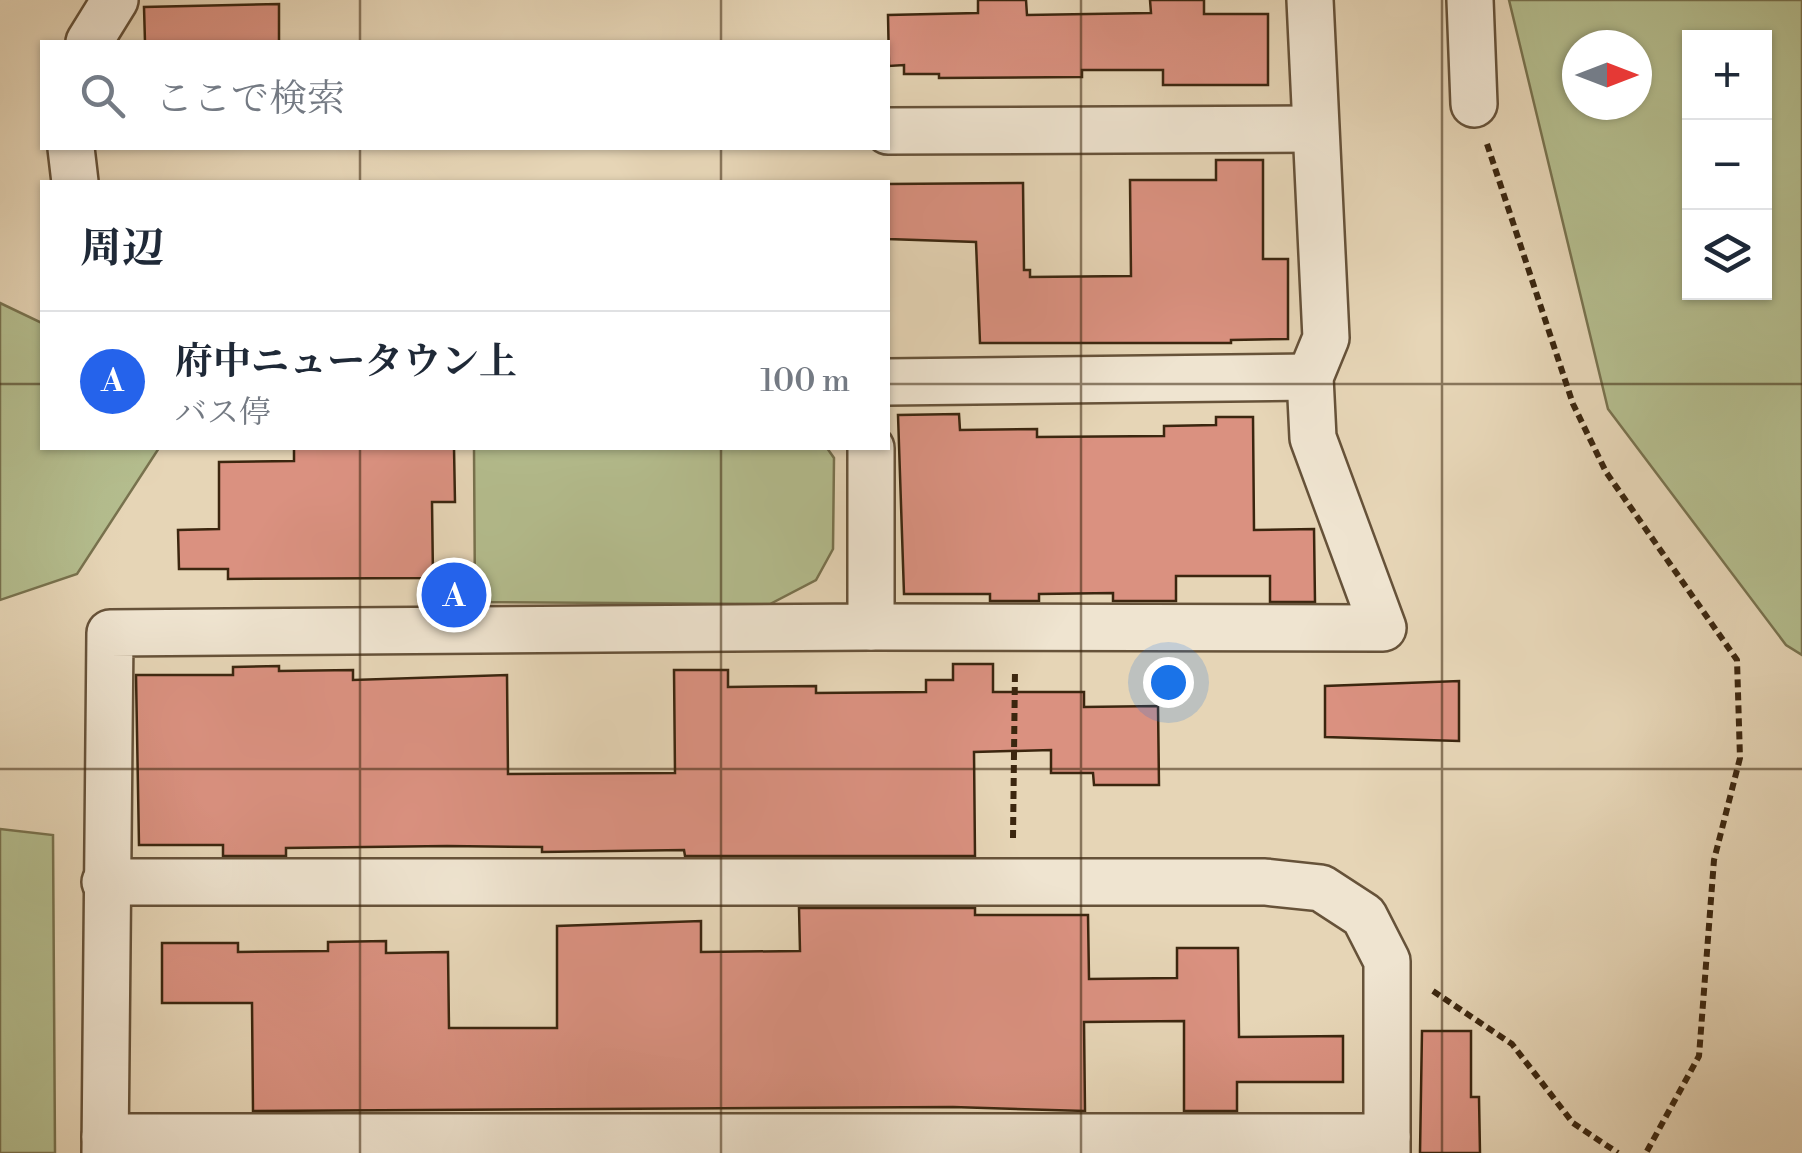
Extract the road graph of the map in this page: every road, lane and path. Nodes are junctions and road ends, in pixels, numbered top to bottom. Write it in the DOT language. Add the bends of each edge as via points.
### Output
graph roads {
  1 [pos="114,0"];
  2 [pos="1310,0"];
  3 [pos="1470,0"];
  4 [pos="90,40"];
  5 [pos="1474,104"];
  6 [pos="1313,129"];
  7 [pos="890,130"];
  8 [pos="71,150"];
  9 [pos="75,180"];
  10 [pos="1310,377"];
  11 [pos="890,382"];
  12 [pos="871,450"];
  13 [pos="871,627"];
  14 [pos="1016,629"];
  15 [pos="104,882"];
  16 [pos="1012,884"];
  17 [pos="1387,961"];
  18 [pos="104,1145"];
  19 [pos="1387,1145"];
  20 [pos="1618,1153"];
  21 [pos="1646,1153"];
  1 -- 4 [label="street"];
  2 -- 6 [label="street"];
  3 -- 5 [label="street"];
  5 -- 21 [label="path" via="1573,404 1606,472 1737,660 1740,758 1714,860 1699,1056"];
  6 -- 7 [label="street"];
  6 -- 10 [label="street" via="1326,338"];
  8 -- 9 [label="street"];
  10 -- 11 [label="street"];
  10 -- 14 [label="street" via="1313,438 1383,628"];
  12 -- 13 [label="street"];
  13 -- 14 [label="street"];
  13 -- 15 [label="street" via="110,633"];
  14 -- 16 [label="path"];
  15 -- 16 [label="street"];
  15 -- 18 [label="street"];
  16 -- 17 [label="street" via="1265,882 1321,888 1364,916"];
  17 -- 19 [label="street"];
  17 -- 20 [label="path" via="1512,1044 1573,1123"];
  18 -- 19 [label="street"];
}
